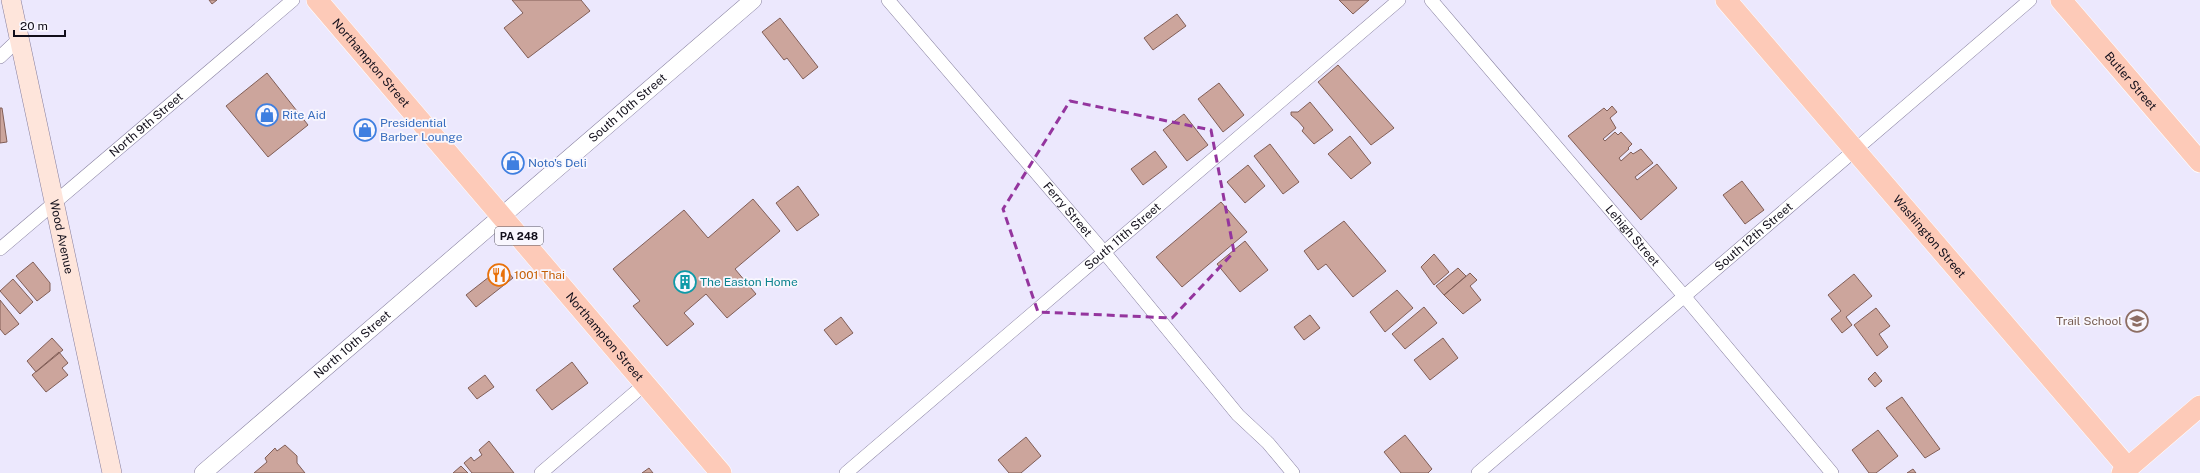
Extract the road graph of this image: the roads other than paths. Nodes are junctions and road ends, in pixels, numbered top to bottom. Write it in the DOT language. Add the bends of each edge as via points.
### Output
graph roads {
  1 [pos="11,0"];
  2 [pos="293,0"];
  3 [pos="317,0"];
  4 [pos="753,0"];
  5 [pos="888,0"];
  6 [pos="1399,0"];
  7 [pos="1431,0"];
  8 [pos="1726,0"];
  9 [pos="2030,0"];
  10 [pos="2061,0"];
  11 [pos="19,40"];
  12 [pos="0,57"];
  13 [pos="1855,150"];
  14 [pos="2200,162"];
  15 [pos="54,202"];
  16 [pos="502,217"];
  17 [pos="0,249"];
  18 [pos="1104,252"];
  19 [pos="1684,296"];
  20 [pos="645,384"];
  21 [pos="2200,406"];
  22 [pos="2127,472"];
  23 [pos="112,473"];
  24 [pos="203,473"];
  25 [pos="541,473"];
  26 [pos="721,473"];
  27 [pos="846,473"];
  28 [pos="1293,473"];
  29 [pos="1478,473"];
  30 [pos="1832,473"];
  1 -- 11 [label="main road, Wood Avenue"];
  2 -- 15 [label="street, North 9th Street"];
  3 -- 16 [label="main road, Northampton Street / PA 248"];
  4 -- 16 [label="street, South 10th Street"];
  5 -- 18 [label="street, Ferry Street"];
  6 -- 18 [label="street, South 11th Street"];
  7 -- 19 [label="street, Lehigh Street"];
  8 -- 13 [label="main road, Washington Street"];
  9 -- 13 [label="street, South 12th Street"];
  10 -- 14 [label="main road, Butler Street"];
  11 -- 12 [label="street"];
  11 -- 15 [label="main road, Wood Avenue"];
  13 -- 19 [label="street, South 12th Street"];
  13 -- 22 [label="main road, Washington Street"];
  15 -- 17 [label="street, North 9th Street"];
  15 -- 23 [label="main road, Wood Avenue"];
  16 -- 20 [label="main road, Northampton Street / PA 248"];
  16 -- 24 [label="street, North 10th Street"];
  18 -- 27 [label="street, South 11th Street"];
  18 -- 28 [label="street, Ferry Street" via="1238,414 1268,443"];
  19 -- 29 [label="street, South 12th Street"];
  19 -- 30 [label="street, Lehigh Street"];
  20 -- 25 [label="street"];
  20 -- 26 [label="main road, Northampton Street / PA 248"];
  21 -- 22 [label="main road"];
}
